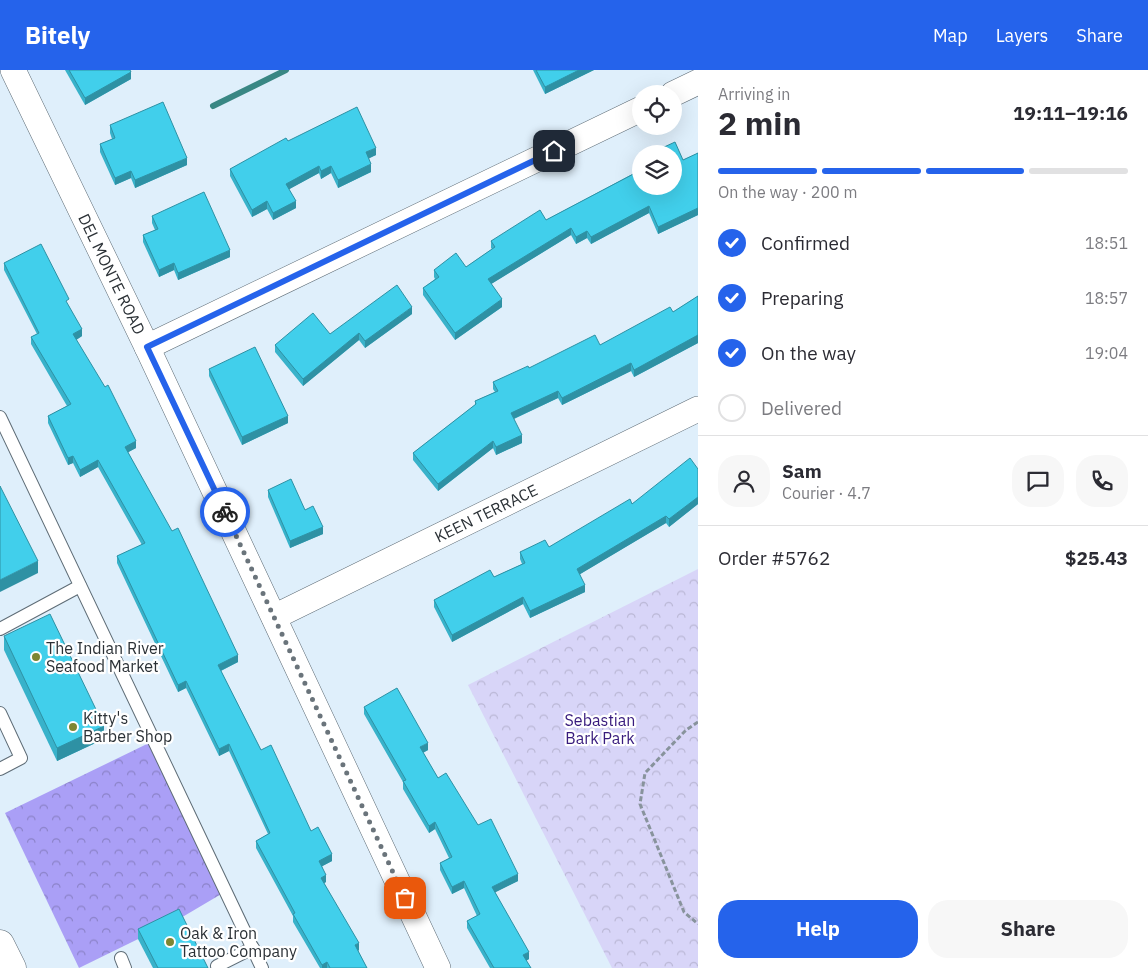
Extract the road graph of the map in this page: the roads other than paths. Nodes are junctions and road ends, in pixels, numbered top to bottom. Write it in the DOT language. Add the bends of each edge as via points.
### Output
graph roads {
  1 [pos="13,70"];
  2 [pos="698,82"];
  3 [pos="682,90"];
  4 [pos="632,113"];
  5 [pos="147,347"];
  6 [pos="698,409"];
  7 [pos="0,417"];
  8 [pos="80,586"];
  9 [pos="274,617"];
  10 [pos="0,629"];
  11 [pos="0,713"];
  12 [pos="0,769"];
  13 [pos="0,944"];
  14 [pos="253,948"];
  15 [pos="217,966"];
  16 [pos="12,968"];
  17 [pos="262,968"];
  18 [pos="438,968"];
  1 -- 5 [label="street, DEL MONTE ROAD"];
  2 -- 3 [label="street"];
  4 -- 5 [label="street"];
  5 -- 9 [label="street, DEL MONTE ROAD"];
  6 -- 9 [label="street, KEEN TERRACE"];
  7 -- 8 [label="lane"];
  8 -- 10 [label="lane"];
  8 -- 14 [label="lane"];
  9 -- 18 [label="street, DEL MONTE ROAD"];
  11 -- 12 [label="lane" via="21,758"];
  13 -- 16 [label="main road"];
  14 -- 15 [label="lane"];
  14 -- 17 [label="lane"];
}
